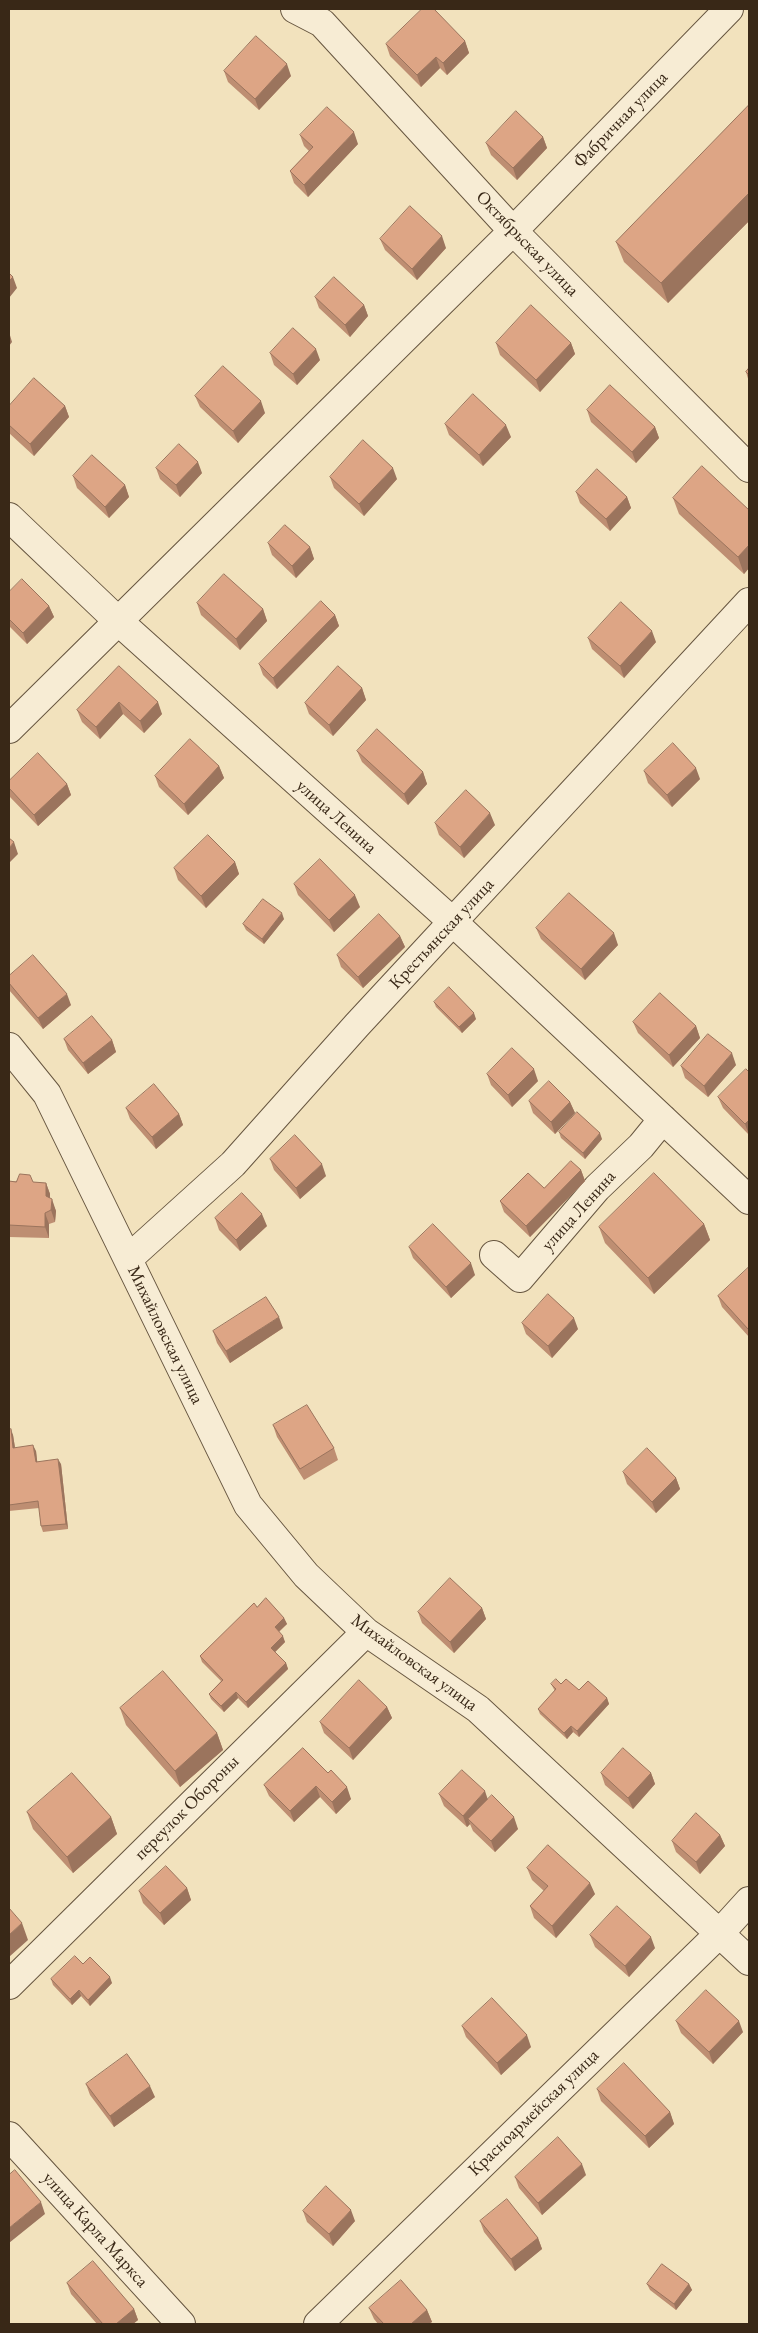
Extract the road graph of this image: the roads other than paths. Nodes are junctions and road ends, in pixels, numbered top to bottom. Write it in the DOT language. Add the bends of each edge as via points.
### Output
graph roads {
  1 [pos="295,9"];
  2 [pos="729,9"];
  3 [pos="323,16"];
  4 [pos="513,231"];
  5 [pos="749,468"];
  6 [pos="9,517"];
  7 [pos="749,602"];
  8 [pos="117,620"];
  9 [pos="9,729"];
  10 [pos="453,922"];
  11 [pos="9,1047"];
  12 [pos="662,1119"];
  13 [pos="749,1200"];
  14 [pos="494,1255"];
  15 [pos="128,1259"];
  16 [pos="366,1632"];
  17 [pos="749,1901"];
  18 [pos="719,1934"];
  19 [pos="749,1962"];
  20 [pos="9,1984"];
  21 [pos="9,2136"];
  22 [pos="181,2324"];
  23 [pos="318,2324"];
  1 -- 3 [label="street"];
  2 -- 4 [label="street, Фабричная улица"];
  3 -- 4 [label="street, Октябрьская улица"];
  4 -- 5 [label="street, Октябрьская улица"];
  4 -- 8 [label="street, Фабричная улица"];
  6 -- 8 [label="street, улица Ленина"];
  7 -- 10 [label="street, Крестьянская улица"];
  8 -- 9 [label="street, Фабричная улица"];
  8 -- 10 [label="street, улица Ленина"];
  10 -- 12 [label="street, улица Ленина"];
  10 -- 15 [label="street, Крестьянская улица" via="233,1164"];
  11 -- 15 [label="street, Михайловская улица" via="47,1094"];
  12 -- 13 [label="street, улица Ленина"];
  12 -- 14 [label="street, улица Ленина" via="641,1146 597,1188 520,1278"];
  15 -- 16 [label="street, Михайловская улица" via="248,1505 306,1575"];
  16 -- 18 [label="street, Михайловская улица" via="478,1709"];
  16 -- 20 [label="street, переулок Обороны"];
  17 -- 18 [label="street, Красноармейская улица"];
  18 -- 19 [label="street, Михайловская улица"];
  18 -- 23 [label="street, Красноармейская улица"];
  21 -- 22 [label="street, улица Карла Маркса"];
}
